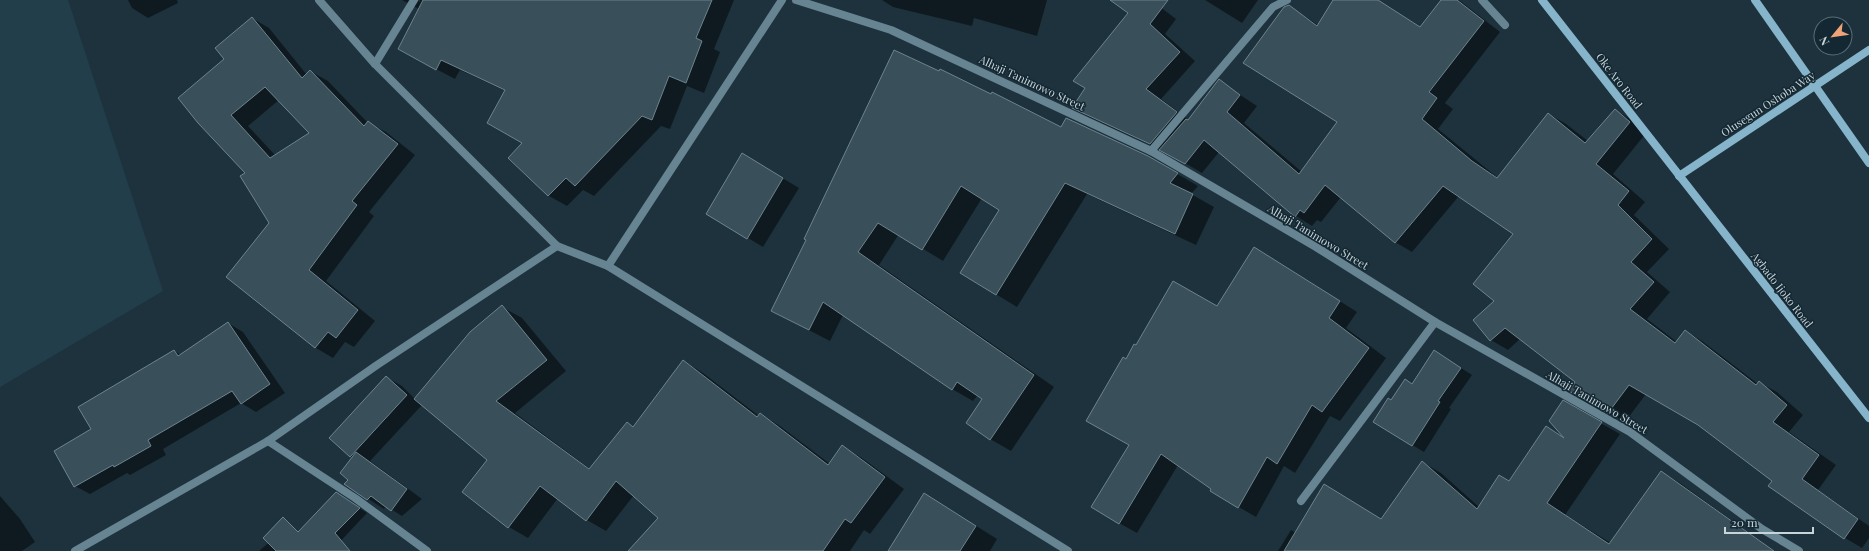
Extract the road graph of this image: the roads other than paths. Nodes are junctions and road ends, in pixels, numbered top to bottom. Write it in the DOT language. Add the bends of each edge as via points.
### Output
graph roads {
  1 [pos="319,0"];
  2 [pos="414,0"];
  3 [pos="782,0"];
  4 [pos="796,0"];
  5 [pos="1287,0"];
  6 [pos="1482,0"];
  7 [pos="1542,0"];
  8 [pos="1755,0"];
  9 [pos="1505,24"];
  10 [pos="1869,50"];
  11 [pos="376,64"];
  12 [pos="1816,85"];
  13 [pos="1151,151"];
  14 [pos="1869,163"];
  15 [pos="1679,176"];
  16 [pos="557,246"];
  17 [pos="608,266"];
  18 [pos="1435,322"];
  19 [pos="1869,418"];
  20 [pos="268,441"];
  21 [pos="1301,501"];
  22 [pos="75,551"];
  23 [pos="427,551"];
  24 [pos="1068,551"];
  25 [pos="1799,551"];
  1 -- 11 [label="street"];
  2 -- 11 [label="street"];
  3 -- 17 [label="street"];
  4 -- 13 [label="street, Alhaji Tanimowo Street" via="891,30"];
  5 -- 13 [label="street" via="1273,7"];
  6 -- 9 [label="street"];
  7 -- 15 [label="main road, Oke Aro Road"];
  8 -- 12 [label="main road"];
  10 -- 12 [label="main road, Olusegun Oshoba Way"];
  11 -- 16 [label="street"];
  12 -- 14 [label="main road"];
  12 -- 15 [label="main road, Olusegun Oshoba Way"];
  13 -- 18 [label="street, Alhaji Tanimowo Street" via="1316,247"];
  15 -- 19 [label="main road, Agbado Ijoko Road"];
  16 -- 17 [label="street"];
  16 -- 20 [label="street" via="377,365"];
  17 -- 24 [label="street"];
  18 -- 21 [label="street"];
  18 -- 25 [label="street, Alhaji Tanimowo Street" via="1630,432 1762,529"];
  20 -- 22 [label="street"];
  20 -- 23 [label="street" via="355,498"];
}
